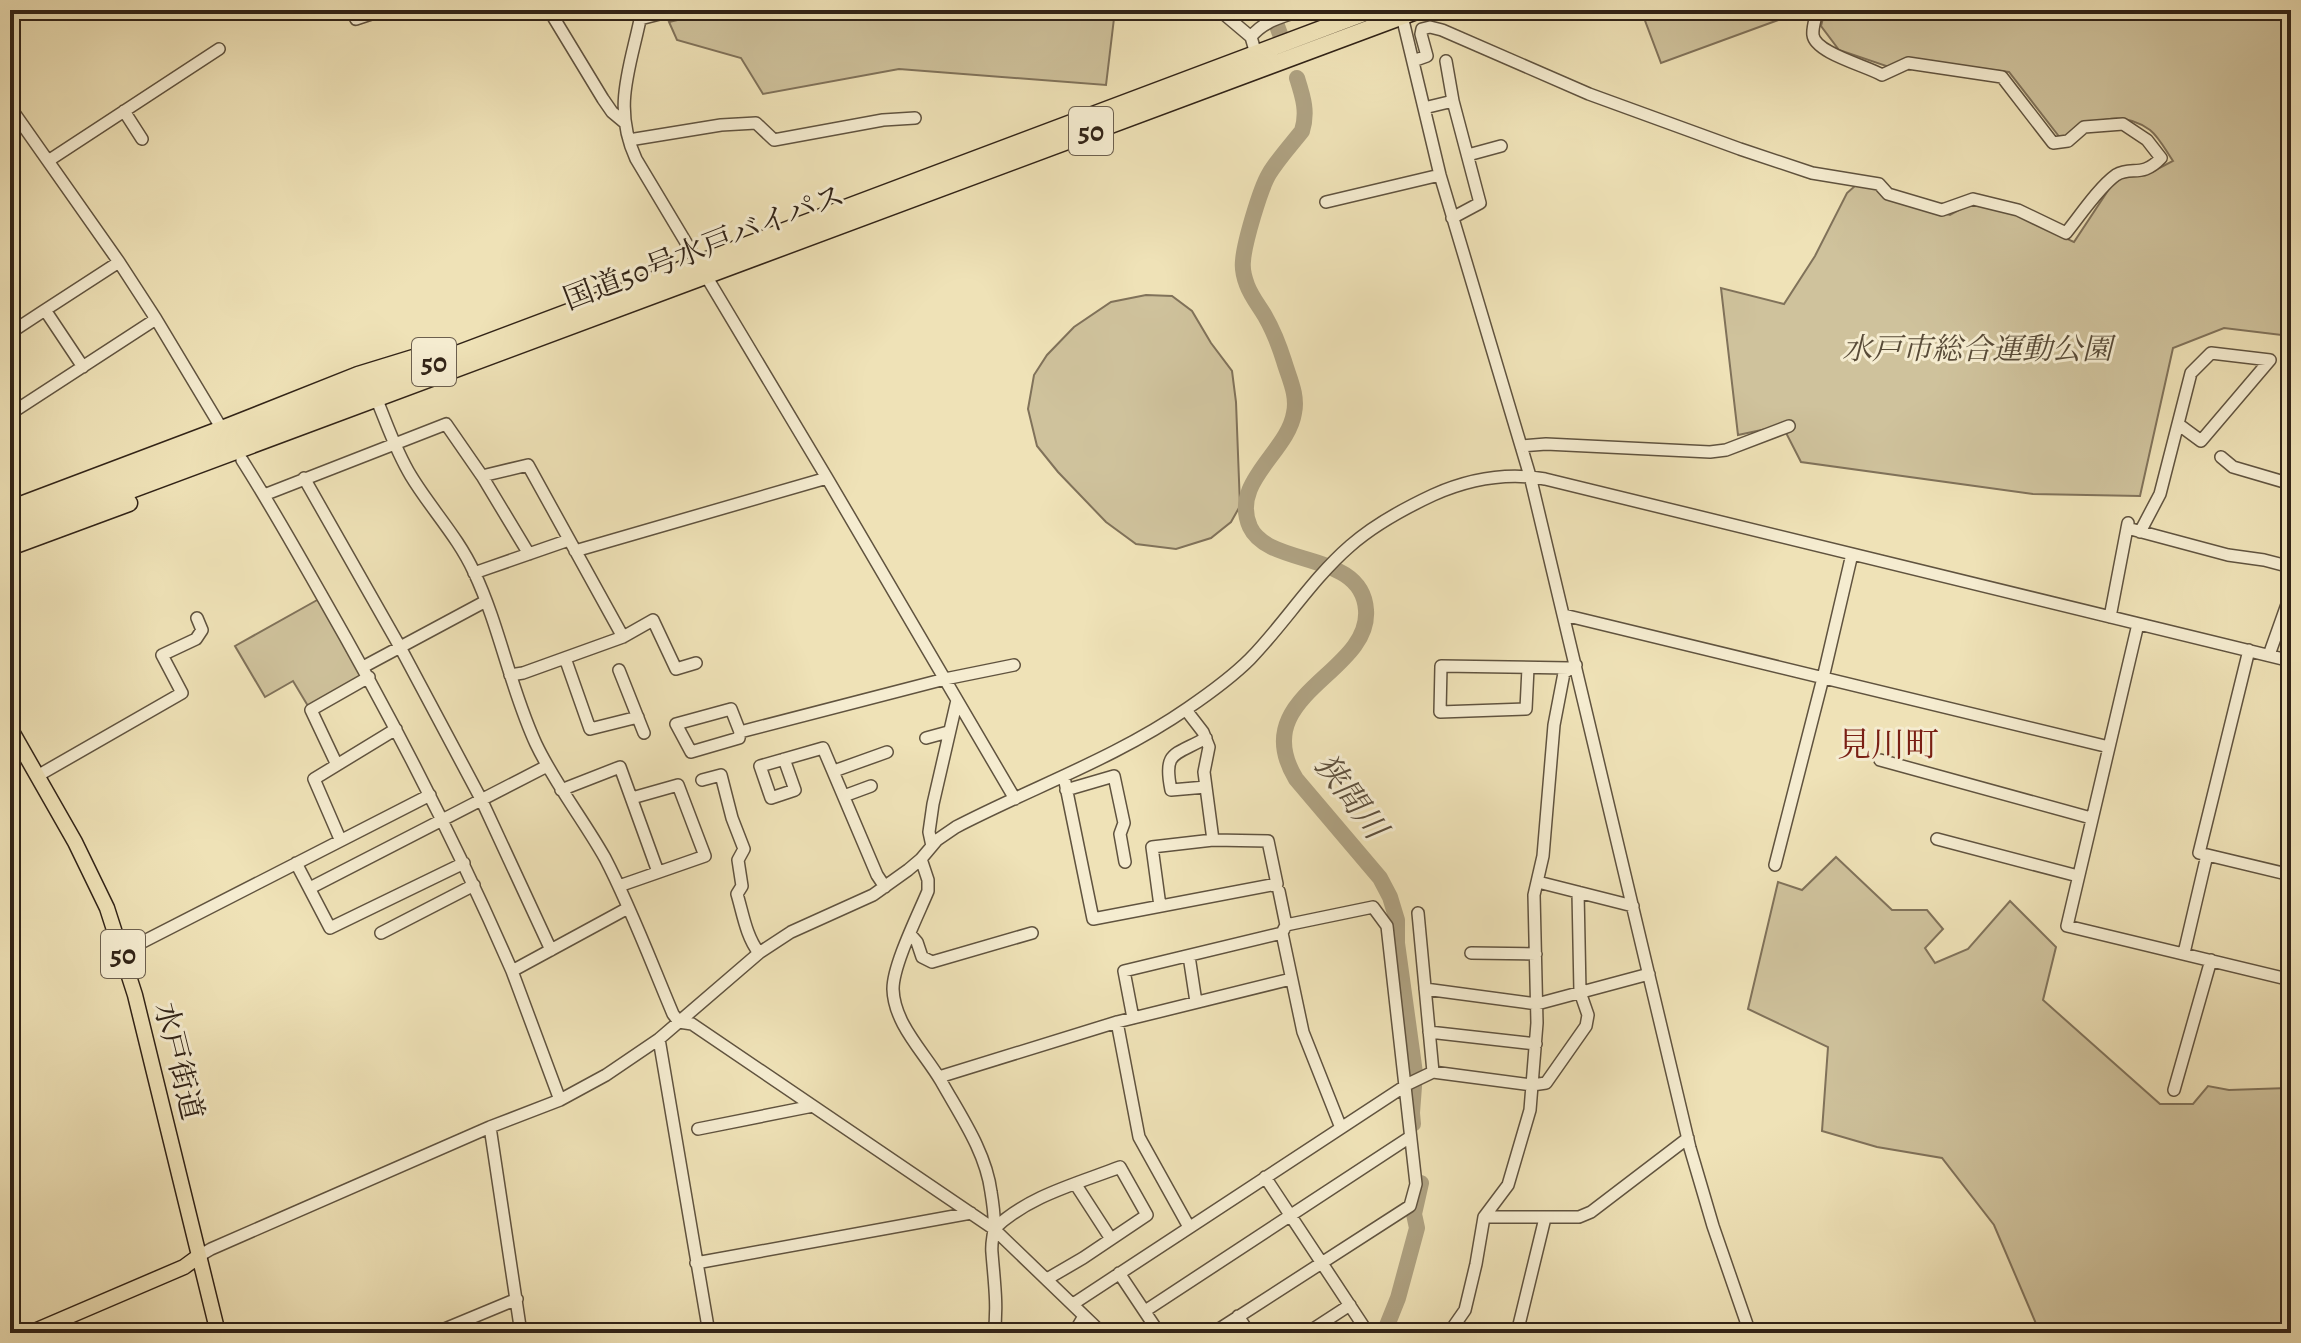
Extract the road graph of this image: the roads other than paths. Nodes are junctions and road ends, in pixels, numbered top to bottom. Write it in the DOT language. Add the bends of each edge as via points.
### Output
graph roads {
  1 [pos="351,10"];
  2 [pos="383,10"];
  3 [pos="549,10"];
  4 [pos="675,10"];
  5 [pos="1219,10"];
  6 [pos="1303,10"];
  7 [pos="1372,10"];
  8 [pos="1419,10"];
  9 [pos="1817,10"];
  10 [pos="1401,13"];
  11 [pos="641,14"];
  12 [pos="1267,16"];
  13 [pos="1251,37"];
  14 [pos="219,49"];
  15 [pos="1256,54"];
  16 [pos="1413,61"];
  17 [pos="1446,61"];
  18 [pos="1453,101"];
  19 [pos="10,107"];
  20 [pos="1424,108"];
  21 [pos="124,111"];
  22 [pos="915,118"];
  23 [pos="624,122"];
  24 [pos="142,139"];
  25 [pos="629,140"];
  26 [pos="1501,146"];
  27 [pos="1468,155"];
  28 [pos="48,161"];
  29 [pos="1440,175"];
  30 [pos="1326,202"];
  31 [pos="1452,218"];
  32 [pos="119,262"];
  33 [pos="702,270"];
  34 [pos="45,310"];
  35 [pos="156,319"];
  36 [pos="10,333"];
  37 [pos="83,367"];
  38 [pos="369,387"];
  39 [pos="10,414"];
  40 [pos="2178,424"];
  41 [pos="1789,426"];
  42 [pos="222,429"];
  43 [pos="394,444"];
  44 [pos="1521,446"];
  45 [pos="2221,457"];
  46 [pos="242,460"];
  47 [pos="482,476"];
  48 [pos="1530,476"];
  49 [pos="304,478"];
  50 [pos="827,478"];
  51 [pos="2291,484"];
  52 [pos="264,495"];
  53 [pos="10,509"];
  54 [pos="10,522"];
  55 [pos="2140,532"];
  56 [pos="10,535"];
  57 [pos="572,546"];
  58 [pos="10,547"];
  59 [pos="529,554"];
  60 [pos="1852,554"];
  61 [pos="2291,567"];
  62 [pos="474,573"];
  63 [pos="2291,593"];
  64 [pos="486,601"];
  65 [pos="1564,615"];
  66 [pos="2110,617"];
  67 [pos="197,618"];
  68 [pos="2138,624"];
  69 [pos="623,637"];
  70 [pos="400,647"];
  71 [pos="2249,650"];
  72 [pos="2269,655"];
  73 [pos="565,658"];
  74 [pos="2291,661"];
  75 [pos="696,663"];
  76 [pos="1014,665"];
  77 [pos="1572,667"];
  78 [pos="1528,668"];
  79 [pos="619,670"];
  80 [pos="366,672"];
  81 [pos="510,675"];
  82 [pos="1823,678"];
  83 [pos="945,679"];
  84 [pos="957,700"];
  85 [pos="1186,710"];
  86 [pos="638,717"];
  87 [pos="396,729"];
  88 [pos="740,732"];
  89 [pos="948,732"];
  90 [pos="11,733"];
  91 [pos="644,733"];
  92 [pos="926,738"];
  93 [pos="1206,738"];
  94 [pos="2109,747"];
  95 [pos="887,752"];
  96 [pos="784,759"];
  97 [pos="1880,760"];
  98 [pos="337,765"];
  99 [pos="547,766"];
  100 [pos="834,771"];
  101 [pos="39,775"];
  102 [pos="1064,777"];
  103 [pos="702,780"];
  104 [pos="871,786"];
  105 [pos="1206,787"];
  106 [pos="561,790"];
  107 [pos="1066,790"];
  108 [pos="430,795"];
  109 [pos="844,796"];
  110 [pos="632,798"];
  111 [pos="481,799"];
  112 [pos="1015,799"];
  113 [pos="2091,818"];
  114 [pos="443,820"];
  115 [pos="340,839"];
  116 [pos="1937,839"];
  117 [pos="1213,840"];
  118 [pos="932,846"];
  119 [pos="2207,855"];
  120 [pos="921,859"];
  121 [pos="1125,862"];
  122 [pos="296,863"];
  123 [pos="464,863"];
  124 [pos="1775,865"];
  125 [pos="658,872"];
  126 [pos="2291,875"];
  127 [pos="2078,876"];
  128 [pos="1538,882"];
  129 [pos="474,885"];
  130 [pos="619,886"];
  131 [pos="885,887"];
  132 [pos="310,888"];
  133 [pos="1279,891"];
  134 [pos="1578,892"];
  135 [pos="1160,906"];
  136 [pos="1633,906"];
  137 [pos="628,908"];
  138 [pos="1418,913"];
  139 [pos="1284,929"];
  140 [pos="381,933"];
  141 [pos="1032,933"];
  142 [pos="910,934"];
  143 [pos="551,950"];
  144 [pos="123,952"];
  145 [pos="759,953"];
  146 [pos="1471,953"];
  147 [pos="2184,953"];
  148 [pos="1536,954"];
  149 [pos="1189,956"];
  150 [pos="2211,960"];
  151 [pos="512,971"];
  152 [pos="1649,974"];
  153 [pos="1291,979"];
  154 [pos="2291,980"];
  155 [pos="1425,989"];
  156 [pos="1580,992"];
  157 [pos="1196,1002"];
  158 [pos="1537,1004"];
  159 [pos="1133,1018"];
  160 [pos="679,1022"];
  161 [pos="1117,1022"];
  162 [pos="1429,1032"];
  163 [pos="659,1039"];
  164 [pos="1536,1044"];
  165 [pos="1429,1074"];
  166 [pos="939,1077"];
  167 [pos="1532,1085"];
  168 [pos="1406,1086"];
  169 [pos="2174,1090"];
  170 [pos="560,1100"];
  171 [pos="813,1106"];
  172 [pos="490,1127"];
  173 [pos="1341,1128"];
  174 [pos="698,1129"];
  175 [pos="1410,1137"];
  176 [pos="1688,1138"];
  177 [pos="1265,1177"];
  178 [pos="1076,1185"];
  179 [pos="971,1213"];
  180 [pos="1291,1216"];
  181 [pos="1484,1217"];
  182 [pos="1545,1218"];
  183 [pos="1189,1227"];
  184 [pos="994,1229"];
  185 [pos="1111,1239"];
  186 [pos="199,1256"];
  187 [pos="1322,1262"];
  188 [pos="696,1263"];
  189 [pos="1119,1273"];
  190 [pos="1047,1279"];
  191 [pos="517,1299"];
  192 [pos="1073,1304"];
  193 [pos="1350,1305"];
  194 [pos="1145,1311"];
  195 [pos="1084,1316"];
  196 [pos="1238,1316"];
  197 [pos="30,1333"];
  198 [pos="218,1333"];
  199 [pos="435,1333"];
  200 [pos="521,1333"];
  201 [pos="709,1333"];
  202 [pos="994,1333"];
  203 [pos="1074,1333"];
  204 [pos="1102,1333"];
  205 [pos="1159,1333"];
  206 [pos="1213,1333"];
  207 [pos="1249,1333"];
  208 [pos="1307,1333"];
  209 [pos="1368,1333"];
  210 [pos="1449,1333"];
  211 [pos="1517,1333"];
  212 [pos="1750,1333"];
  1 -- 2 [label="street" via="356,19"];
  3 -- 23 [label="street" via="603,99"];
  4 -- 11 [label="street"];
  5 -- 13 [label="street"];
  6 -- 12 [label="street"];
  7 -- 15 [label="highway, 国道50号水戸バイパス / 50"];
  8 -- 10 [label="highway, 国道50号水戸バイパス / 50"];
  9 -- 16 [label="street" via="1815,40 1827,51 1882,75 1908,63 2002,77 2053,143 2068,141 2084,127 2123,124 2147,140 2161,158 2150,169 2118,173 2066,233 2018,210 1973,199 1942,210 1888,194 1879,184 1797,168 1589,94 1442,30 1422,29 1427,56"];
  10 -- 16 [label="street"];
  10 -- 33 [label="highway, 国道50号水戸バイパス / 50"];
  11 -- 23 [label="street" via="624,94"];
  12 -- 13 [label="street"];
  13 -- 15 [label="street"];
  14 -- 21 [label="street"];
  15 -- 33 [label="highway, 国道50号水戸バイパス / 50"];
  16 -- 20 [label="street"];
  17 -- 18 [label="street"];
  18 -- 20 [label="street"];
  18 -- 27 [label="street"];
  19 -- 28 [label="street"];
  20 -- 29 [label="street"];
  21 -- 24 [label="street"];
  21 -- 28 [label="street"];
  22 -- 25 [label="street" via="774,140 756,123"];
  23 -- 25 [label="street"];
  25 -- 33 [label="street"];
  26 -- 27 [label="street"];
  27 -- 31 [label="street" via="1480,203"];
  28 -- 32 [label="street"];
  29 -- 30 [label="street"];
  29 -- 31 [label="street"];
  31 -- 44 [label="street"];
  32 -- 34 [label="street"];
  32 -- 35 [label="street"];
  33 -- 38 [label="highway, 国道50号水戸バイパス / 50"];
  33 -- 38 [label="highway, 国道50号水戸バイパス / 50" via="497,338 454,345"];
  33 -- 50 [label="street"];
  34 -- 36 [label="street"];
  34 -- 37 [label="street"];
  35 -- 37 [label="street"];
  35 -- 42 [label="street"];
  37 -- 39 [label="street"];
  38 -- 42 [label="highway"];
  38 -- 43 [label="street"];
  38 -- 46 [label="highway" via="359,416"];
  38 -- 54 [label="highway, 国道50号水戸バイパス / 50"];
  38 -- 56 [label="highway, 国道50号水戸バイパス / 50"];
  40 -- 40 [label="street" via="2191,373 2211,353 2270,360 2201,441"];
  40 -- 55 [label="street" via="2160,494"];
  41 -- 44 [label="street" via="1710,452"];
  42 -- 53 [label="highway"];
  43 -- 47 [label="street" via="446,424"];
  43 -- 49 [label="street"];
  43 -- 62 [label="street"];
  44 -- 48 [label="street"];
  45 -- 51 [label="street" via="2233,467"];
  46 -- 52 [label="street"];
  46 -- 58 [label="highway"];
  47 -- 57 [label="street" via="528,465"];
  47 -- 59 [label="street"];
  48 -- 60 [label="street"];
  48 -- 65 [label="street"];
  48 -- 85 [label="street" via="1486,478 1443,491 1384,520 1347,548 1250,658"];
  49 -- 52 [label="street"];
  49 -- 70 [label="street"];
  50 -- 57 [label="street"];
  50 -- 83 [label="street"];
  52 -- 80 [label="street"];
  55 -- 61 [label="street"];
  55 -- 66 [label="street" via="2127,526"];
  57 -- 59 [label="street"];
  57 -- 69 [label="street"];
  59 -- 62 [label="street"];
  60 -- 66 [label="street"];
  60 -- 82 [label="street"];
  62 -- 64 [label="street"];
  63 -- 72 [label="street"];
  64 -- 70 [label="street"];
  64 -- 81 [label="street"];
  65 -- 77 [label="street"];
  65 -- 82 [label="street"];
  66 -- 68 [label="street"];
  67 -- 101 [label="street" via="202,630 196,639 162,655 182,693"];
  68 -- 71 [label="street"];
  68 -- 94 [label="street"];
  69 -- 73 [label="street"];
  69 -- 75 [label="street" via="653,620 676,669"];
  70 -- 80 [label="street"];
  70 -- 111 [label="street"];
  71 -- 72 [label="street"];
  71 -- 119 [label="street" via="2199,853"];
  72 -- 74 [label="street"];
  73 -- 81 [label="street"];
  73 -- 86 [label="street" via="590,729"];
  76 -- 83 [label="street"];
  77 -- 78 [label="street"];
  77 -- 128 [label="street" via="1564,673 1554,725"];
  77 -- 136 [label="street"];
  78 -- 78 [label="street" via="1441,666 1440,712 1526,709"];
  79 -- 86 [label="street"];
  80 -- 87 [label="street"];
  80 -- 98 [label="street" via="311,710"];
  81 -- 99 [label="street"];
  82 -- 94 [label="street"];
  82 -- 124 [label="street"];
  83 -- 84 [label="street"];
  83 -- 88 [label="street"];
  84 -- 89 [label="street"];
  84 -- 112 [label="street"];
  85 -- 93 [label="street"];
  85 -- 102 [label="street"];
  86 -- 91 [label="street"];
  87 -- 98 [label="street"];
  87 -- 108 [label="street"];
  88 -- 88 [label="street" via="731,709 676,724 691,752 739,738"];
  89 -- 92 [label="street"];
  89 -- 118 [label="street" via="929,832"];
  90 -- 101 [label="main road, 水戸街道 / 50"];
  93 -- 105 [label="street"];
  93 -- 105 [label="street" via="1170,759 1166,767 1171,790"];
  94 -- 113 [label="street"];
  95 -- 100 [label="street"];
  96 -- 100 [label="street" via="823,748"];
  97 -- 113 [label="street"];
  98 -- 115 [label="street" via="314,779"];
  99 -- 106 [label="street"];
  99 -- 111 [label="street"];
  100 -- 109 [label="street"];
  101 -- 144 [label="main road, 水戸街道 / 50" via="92,875"];
  102 -- 107 [label="street"];
  102 -- 112 [label="street"];
  103 -- 145 [label="street" via="721,775 744,849 738,860 742,886 737,894"];
  104 -- 109 [label="street"];
  105 -- 117 [label="street"];
  106 -- 110 [label="street" via="620,767"];
  106 -- 130 [label="street"];
  107 -- 121 [label="street" via="1114,776"];
  107 -- 135 [label="street" via="1093,919"];
  108 -- 114 [label="street"];
  108 -- 115 [label="street"];
  109 -- 131 [label="street"];
  110 -- 125 [label="street"];
  110 -- 125 [label="street" via="678,785 705,856"];
  111 -- 114 [label="street"];
  111 -- 143 [label="street"];
  112 -- 118 [label="street" via="956,827"];
  113 -- 127 [label="street"];
  114 -- 123 [label="street"];
  114 -- 132 [label="street"];
  115 -- 122 [label="street"];
  116 -- 127 [label="street"];
  117 -- 135 [label="street" via="1152,847"];
  117 -- 135 [label="street" via="1268,841 1277,884"];
  118 -- 120 [label="street"];
  119 -- 126 [label="street"];
  119 -- 147 [label="street"];
  120 -- 131 [label="street"];
  120 -- 142 [label="street" via="928,891"];
  122 -- 132 [label="street"];
  122 -- 144 [label="street"];
  123 -- 129 [label="street"];
  123 -- 132 [label="street" via="330,928"];
  125 -- 130 [label="street"];
  127 -- 147 [label="street" via="2067,926"];
  128 -- 134 [label="street"];
  128 -- 148 [label="street"];
  129 -- 140 [label="street"];
  129 -- 151 [label="street"];
  130 -- 137 [label="street"];
  131 -- 145 [label="street"];
  133 -- 139 [label="street"];
  134 -- 136 [label="street"];
  134 -- 156 [label="street"];
  136 -- 152 [label="street"];
  137 -- 143 [label="street"];
  137 -- 160 [label="street"];
  138 -- 155 [label="street"];
  139 -- 149 [label="street"];
  139 -- 153 [label="street"];
  139 -- 168 [label="street" via="1373,907 1387,926"];
  141 -- 142 [label="street" via="932,962 922,957"];
  142 -- 166 [label="street" via="893,990 902,1019"];
  143 -- 151 [label="street"];
  144 -- 186 [label="main road, 水戸街道 / 50"];
  145 -- 160 [label="street"];
  146 -- 148 [label="street"];
  147 -- 150 [label="street"];
  148 -- 158 [label="street"];
  149 -- 157 [label="street"];
  149 -- 159 [label="street" via="1124,971"];
  150 -- 154 [label="street"];
  150 -- 169 [label="street"];
  151 -- 170 [label="street"];
  152 -- 156 [label="street"];
  152 -- 176 [label="street"];
  153 -- 157 [label="street"];
  153 -- 173 [label="street" via="1303,1032"];
  155 -- 158 [label="street"];
  155 -- 162 [label="street"];
  156 -- 158 [label="street"];
  156 -- 167 [label="street" via="1586,1026 1546,1083"];
  157 -- 159 [label="street"];
  158 -- 164 [label="street"];
  159 -- 161 [label="street"];
  160 -- 163 [label="street"];
  160 -- 171 [label="street" via="692,1024"];
  161 -- 166 [label="street"];
  161 -- 183 [label="street" via="1139,1137"];
  162 -- 164 [label="street"];
  162 -- 165 [label="street"];
  163 -- 170 [label="street"];
  163 -- 188 [label="street"];
  164 -- 167 [label="street"];
  165 -- 167 [label="street"];
  165 -- 168 [label="street"];
  166 -- 184 [label="street" via="983,1162"];
  167 -- 181 [label="street" via="1508,1185"];
  168 -- 173 [label="street"];
  168 -- 175 [label="street"];
  170 -- 172 [label="street"];
  171 -- 174 [label="street"];
  171 -- 179 [label="street"];
  172 -- 186 [label="street"];
  172 -- 191 [label="street"];
  173 -- 177 [label="street"];
  175 -- 180 [label="street"];
  175 -- 187 [label="street" via="1416,1184 1410,1206"];
  176 -- 182 [label="street" via="1591,1212"];
  176 -- 212 [label="street"];
  177 -- 180 [label="street"];
  177 -- 183 [label="street"];
  178 -- 184 [label="street" via="1043,1195"];
  178 -- 185 [label="street"];
  178 -- 185 [label="street" via="1120,1167 1147,1215"];
  179 -- 184 [label="street"];
  179 -- 188 [label="street"];
  180 -- 187 [label="street"];
  180 -- 194 [label="street"];
  181 -- 182 [label="street"];
  181 -- 210 [label="street" via="1465,1310"];
  182 -- 211 [label="street"];
  183 -- 189 [label="street"];
  184 -- 190 [label="street"];
  184 -- 202 [label="street"];
  185 -- 190 [label="street"];
  186 -- 197 [label="main road" via="178,1270"];
  186 -- 198 [label="main road, 水戸街道 / 50"];
  187 -- 193 [label="street"];
  187 -- 196 [label="street"];
  188 -- 201 [label="street"];
  189 -- 192 [label="street"];
  189 -- 194 [label="street"];
  190 -- 192 [label="street"];
  191 -- 199 [label="street"];
  191 -- 200 [label="street"];
  192 -- 195 [label="street"];
  193 -- 208 [label="street"];
  193 -- 209 [label="street"];
  194 -- 205 [label="street"];
  195 -- 203 [label="street"];
  195 -- 204 [label="street"];
  196 -- 206 [label="street"];
  196 -- 207 [label="street"];
}
